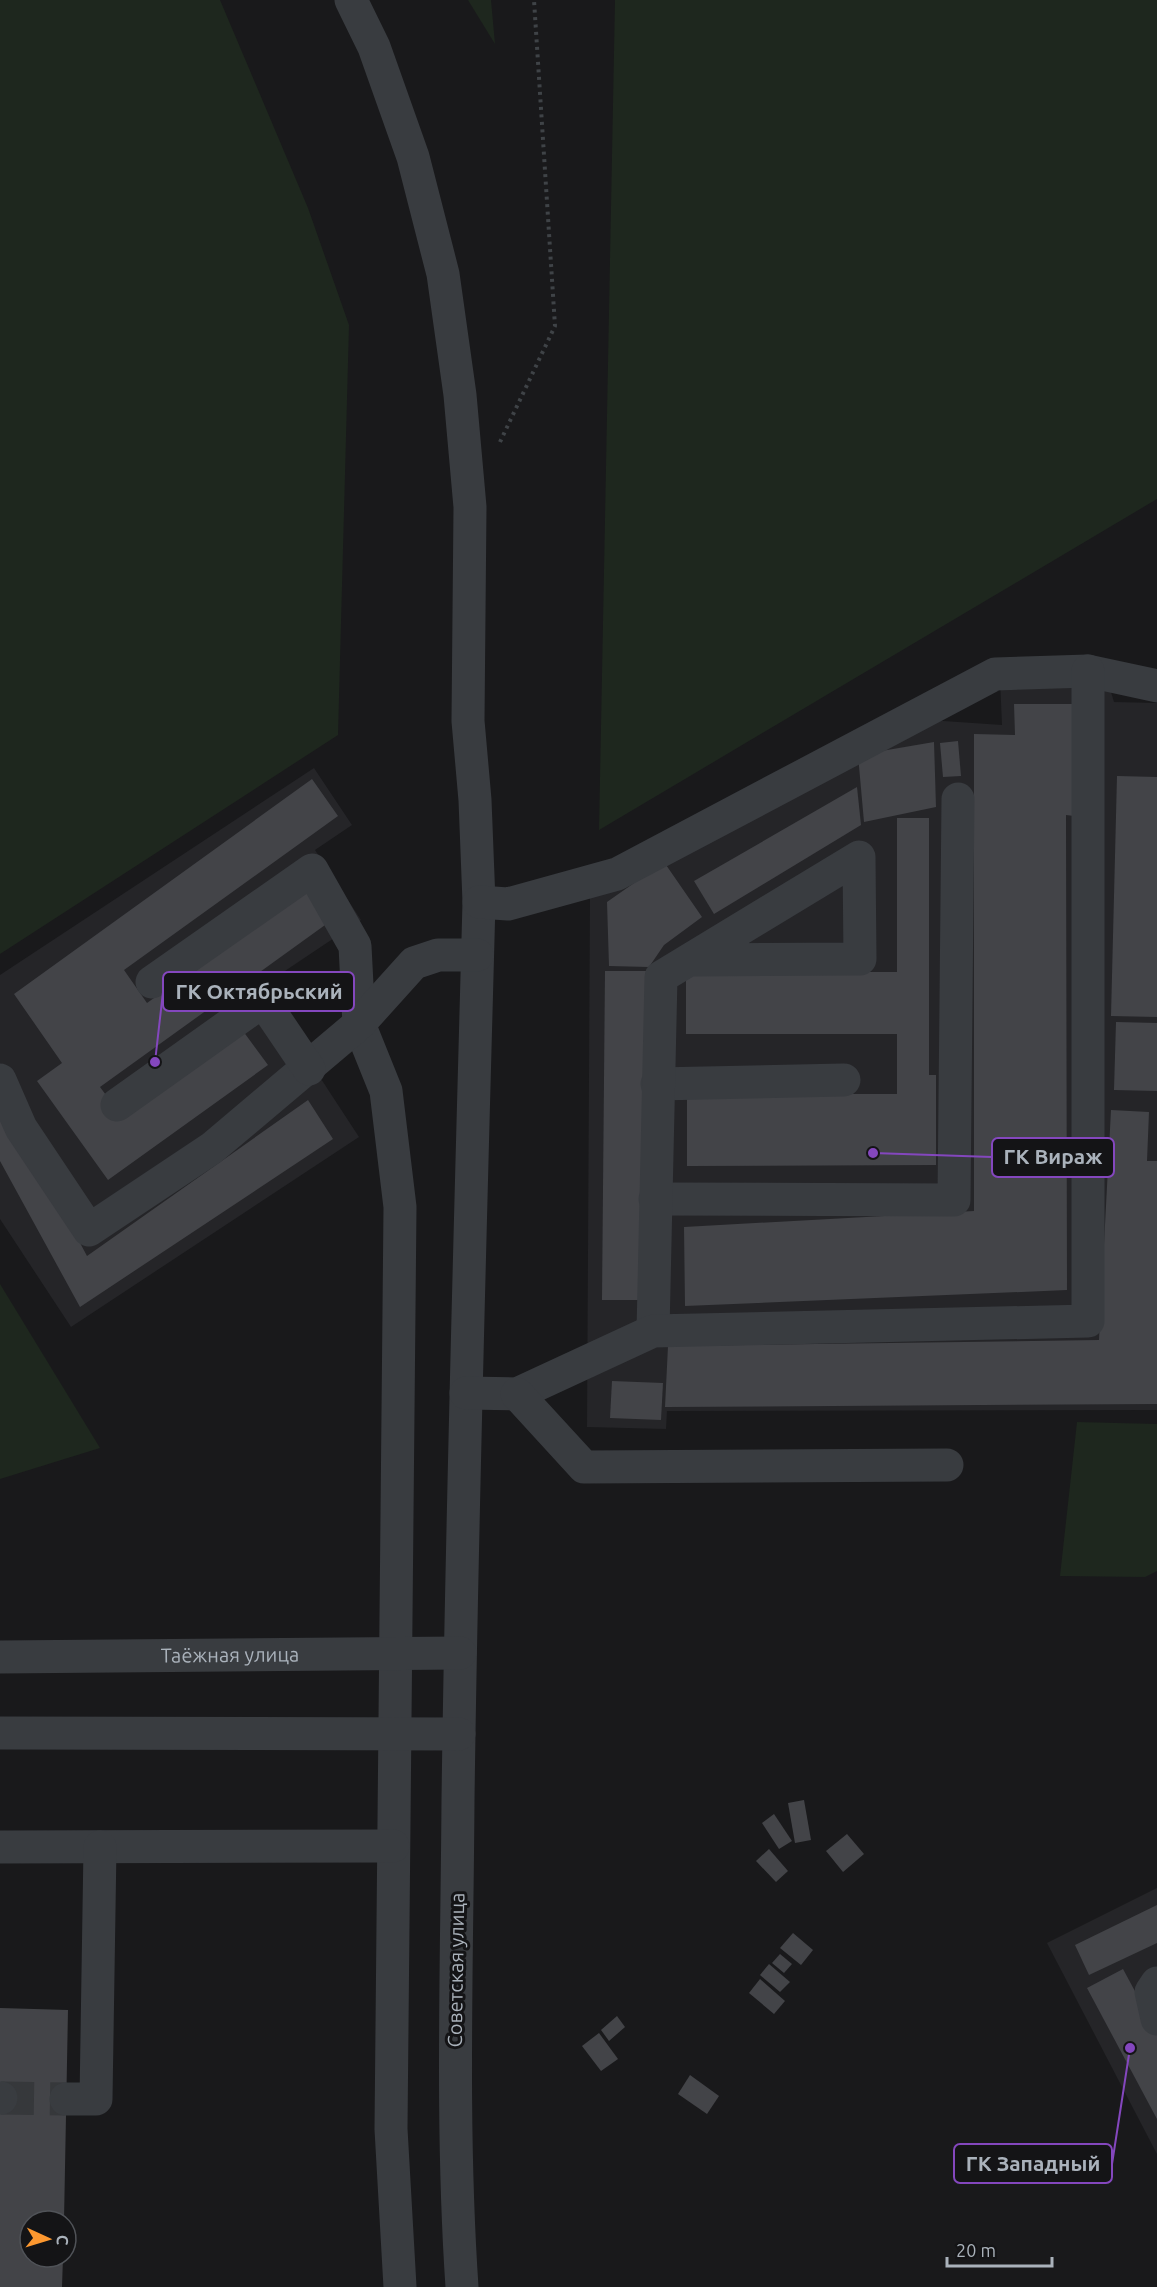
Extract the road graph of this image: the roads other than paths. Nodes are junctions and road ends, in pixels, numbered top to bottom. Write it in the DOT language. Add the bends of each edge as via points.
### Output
graph roads {
  1 [pos="351,0"];
  2 [pos="1088,671"];
  3 [pos="1157,686"];
  4 [pos="958,799"];
  5 [pos="479,902"];
  6 [pos="477,955"];
  7 [pos="693,960"];
  8 [pos="152,982"];
  9 [pos="359,1024"];
  10 [pos="309,1069"];
  11 [pos="0,1080"];
  12 [pos="844,1080"];
  13 [pos="657,1084"];
  14 [pos="117,1105"];
  15 [pos="655,1199"];
  16 [pos="653,1331"];
  17 [pos="466,1393"];
  18 [pos="517,1394"];
  19 [pos="947,1466"];
  20 [pos="395,1653"];
  21 [pos="459,1653"];
  22 [pos="0,1657"];
  23 [pos="0,1733"];
  24 [pos="394,1734"];
  25 [pos="459,1734"];
  26 [pos="393,1846"];
  27 [pos="0,1847"];
  28 [pos="100,1847"];
  29 [pos="1157,1983"];
  30 [pos="1157,2019"];
  31 [pos="66,2099"];
  32 [pos="400,2287"];
  33 [pos="462,2287"];
  1 -- 5 [label="street, Советская улица" via="374,47 413,158 443,274 456,362 470,507 468,721"];
  2 -- 3 [label="street"];
  2 -- 5 [label="street" via="995,674 617,874 508,904"];
  2 -- 16 [label="street" via="1088,1321"];
  4 -- 15 [label="street" via="954,1200"];
  5 -- 6 [label="street, Советская улица"];
  6 -- 9 [label="street" via="438,955 414,963"];
  6 -- 17 [label="street, Советская улица"];
  7 -- 7 [label="street" via="742,930 860,857 860,959"];
  7 -- 13 [label="street" via="661,977"];
  8 -- 9 [label="street" via="312,870 356,946"];
  9 -- 10 [label="street"];
  9 -- 20 [label="street" via="386,1091 400,1207"];
  10 -- 11 [label="street" via="212,1148 89,1230 21,1128"];
  10 -- 14 [label="street" via="263,1001"];
  12 -- 13 [label="street"];
  13 -- 15 [label="street"];
  15 -- 16 [label="street"];
  16 -- 18 [label="street"];
  17 -- 18 [label="street"];
  17 -- 21 [label="street, Советская улица"];
  18 -- 19 [label="street" via="584,1467"];
  20 -- 21 [label="street, Таёжная улица"];
  20 -- 22 [label="street, Таёжная улица"];
  20 -- 24 [label="street"];
  21 -- 25 [label="street, Советская улица"];
  23 -- 24 [label="street"];
  24 -- 25 [label="street"];
  24 -- 26 [label="street"];
  25 -- 33 [label="street, Советская улица" via="455,2112"];
  26 -- 28 [label="street"];
  26 -- 32 [label="street" via="391,2129"];
  27 -- 28 [label="street"];
  28 -- 31 [label="street" via="96,2099"];
  29 -- 30 [label="street" via="1151,1992"];
}
